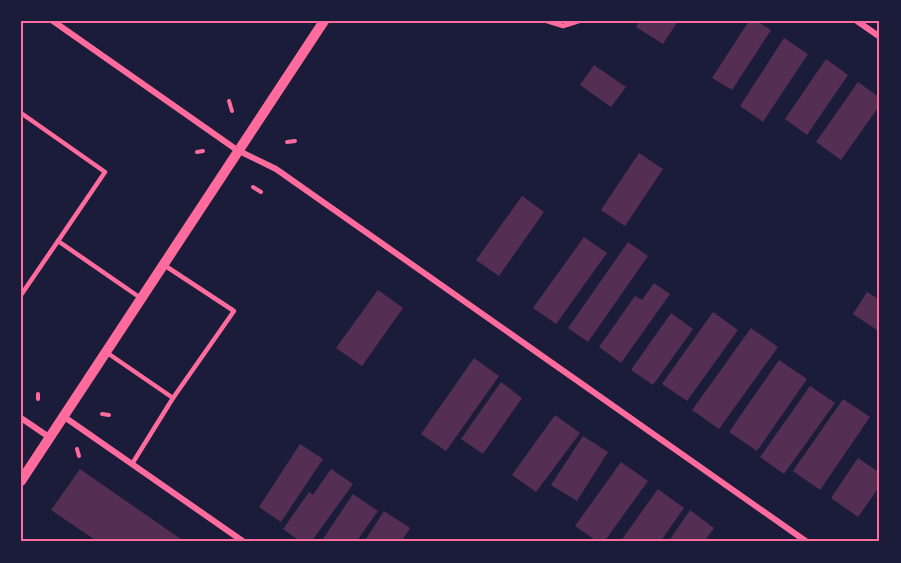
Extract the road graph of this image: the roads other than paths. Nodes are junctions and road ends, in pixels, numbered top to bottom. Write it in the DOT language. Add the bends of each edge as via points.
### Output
graph roads {
  1 [pos="53,21"];
  2 [pos="324,21"];
  3 [pos="547,21"];
  4 [pos="579,21"];
  5 [pos="858,21"];
  6 [pos="880,37"];
  7 [pos="21,113"];
  8 [pos="237,150"];
  9 [pos="58,241"];
  10 [pos="164,265"];
  11 [pos="21,295"];
  12 [pos="142,299"];
  13 [pos="106,352"];
  14 [pos="173,398"];
  15 [pos="63,416"];
  16 [pos="21,417"];
  17 [pos="49,437"];
  18 [pos="132,464"];
  19 [pos="21,481"];
  20 [pos="244,542"];
  21 [pos="807,542"];
  1 -- 8 [label="street"];
  2 -- 8 [label="street"];
  3 -- 4 [label="lane" via="563,26"];
  5 -- 6 [label="street"];
  7 -- 9 [label="lane" via="105,172"];
  8 -- 10 [label="street"];
  8 -- 21 [label="street" via="286,175"];
  9 -- 11 [label="lane"];
  9 -- 12 [label="lane"];
  10 -- 12 [label="street"];
  10 -- 14 [label="lane" via="234,311"];
  12 -- 13 [label="street"];
  13 -- 14 [label="lane"];
  13 -- 15 [label="street"];
  14 -- 18 [label="lane"];
  15 -- 17 [label="street"];
  15 -- 18 [label="street"];
  16 -- 17 [label="street"];
  17 -- 19 [label="street"];
  18 -- 20 [label="street"];
}
